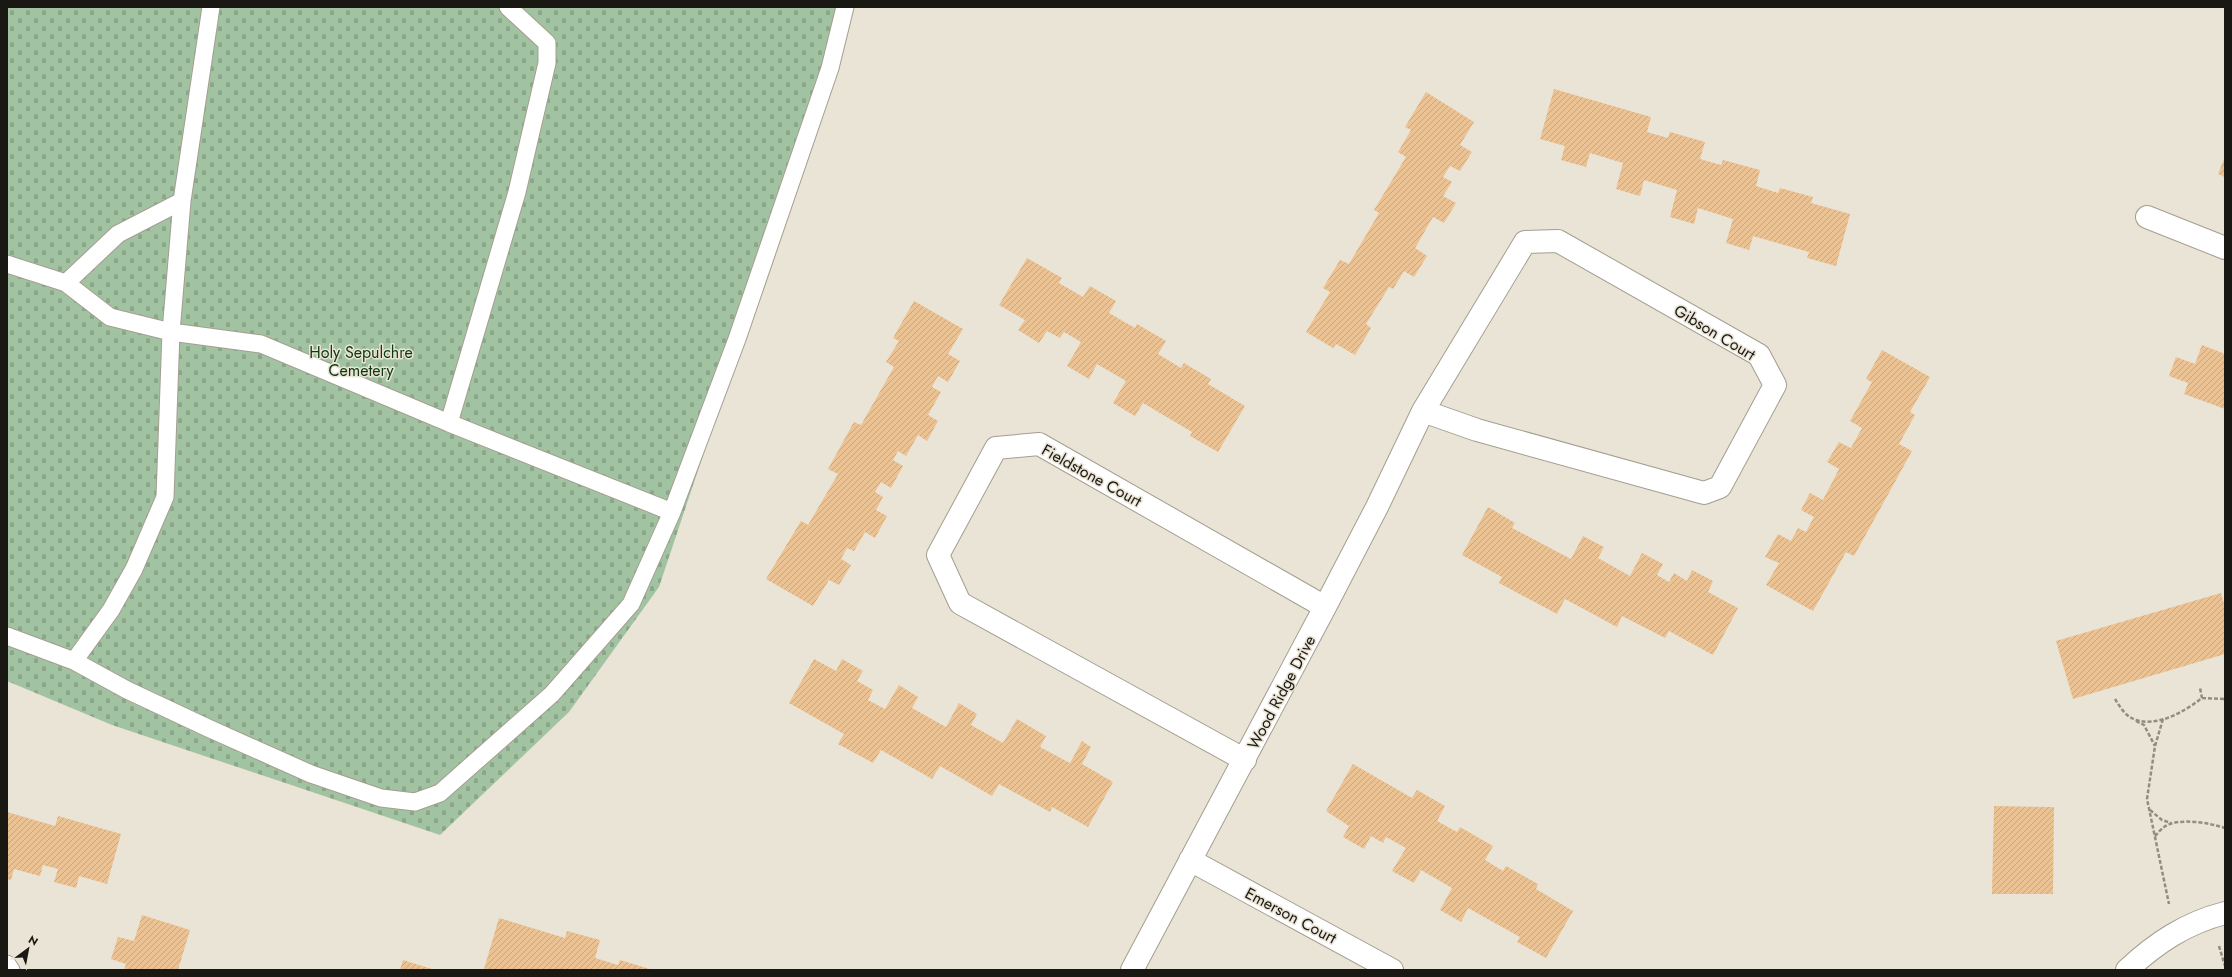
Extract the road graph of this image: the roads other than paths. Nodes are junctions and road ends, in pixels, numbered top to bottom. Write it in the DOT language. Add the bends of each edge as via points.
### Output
graph roads {
  1 [pos="211,7"];
  2 [pos="508,7"];
  3 [pos="845,7"];
  4 [pos="182,201"];
  5 [pos="2147,217"];
  6 [pos="2225,248"];
  7 [pos="7,264"];
  8 [pos="66,283"];
  9 [pos="171,332"];
  10 [pos="1423,411"];
  11 [pos="449,423"];
  12 [pos="672,512"];
  13 [pos="1325,607"];
  14 [pos="7,636"];
  15 [pos="74,661"];
  16 [pos="1246,760"];
  17 [pos="1190,860"];
  18 [pos="2225,913"];
  19 [pos="7,964"];
  20 [pos="11,970"];
  21 [pos="1132,970"];
  22 [pos="1392,970"];
  23 [pos="2127,970"];
  1 -- 4 [label="lane"];
  2 -- 11 [label="lane" via="547,43 547,62 517,192"];
  3 -- 12 [label="lane" via="830,68 744,317"];
  4 -- 8 [label="lane" via="118,234"];
  4 -- 9 [label="lane"];
  5 -- 6 [label="street"];
  7 -- 8 [label="lane"];
  8 -- 9 [label="lane" via="110,317"];
  9 -- 11 [label="lane" via="261,344"];
  9 -- 15 [label="lane" via="165,497 134,569 110,610"];
  10 -- 10 [label="street, Gibson Court" via="1525,242 1558,241 1759,356 1775,385 1720,487 1704,493 1477,430"];
  10 -- 13 [label="street, Wood Ridge Drive"];
  11 -- 12 [label="lane"];
  12 -- 15 [label="lane" via="631,604 552,694 440,792 415,802 381,798 311,774 140,697"];
  13 -- 16 [label="street, Wood Ridge Drive"];
  13 -- 16 [label="street, Fieldstone Court" via="1039,444 996,448 938,555 960,603"];
  14 -- 15 [label="lane"];
  16 -- 17 [label="street, Wood Ridge Drive"];
  17 -- 21 [label="street, Wood Ridge Drive"];
  17 -- 22 [label="street, Emerson Court"];
  18 -- 23 [label="street" via="2203,918 2164,938"];
  19 -- 20 [label="lane"];
}
